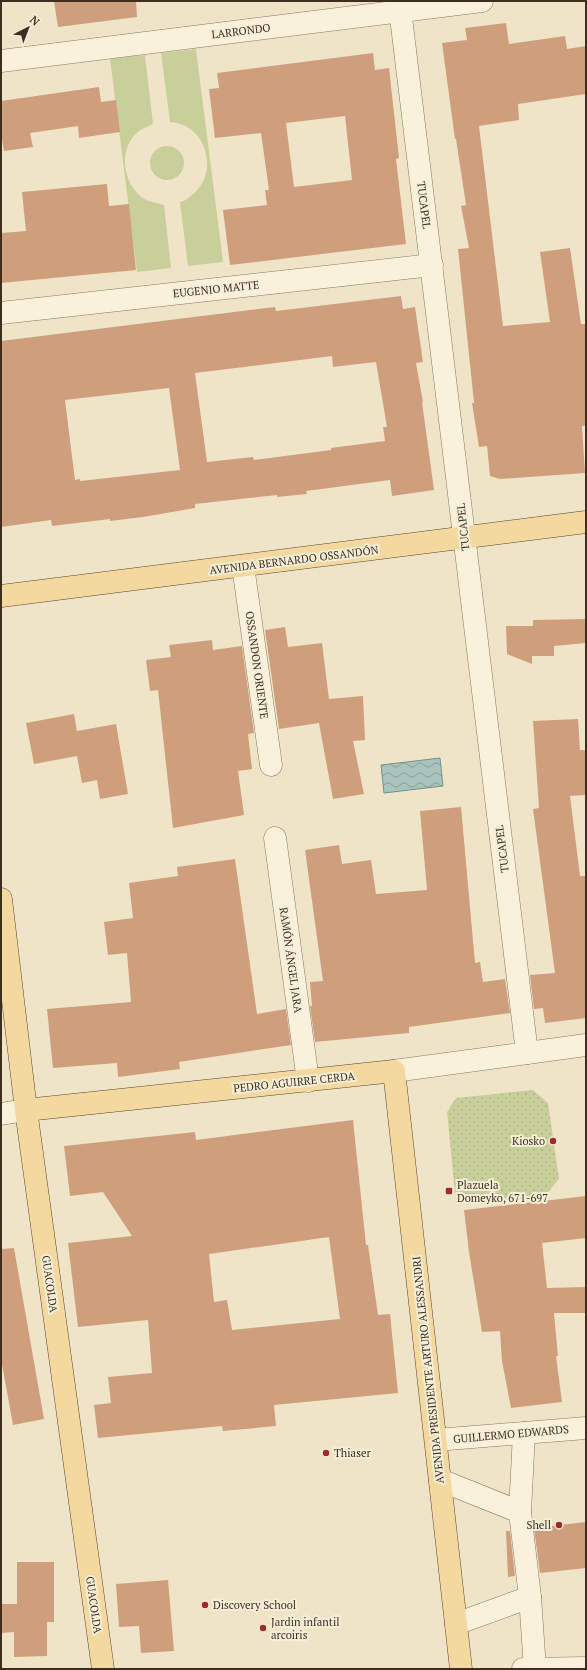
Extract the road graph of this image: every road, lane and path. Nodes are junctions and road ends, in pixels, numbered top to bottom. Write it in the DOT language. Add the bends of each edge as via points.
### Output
graph roads {
  1 [pos="482,1"];
  2 [pos="400,6"];
  3 [pos="1,61"];
  4 [pos="432,266"];
  5 [pos="1,313"];
  6 [pos="586,522"];
  7 [pos="465,538"];
  8 [pos="243,566"];
  9 [pos="1,596"];
  10 [pos="271,765"];
  11 [pos="275,838"];
  12 [pos="1,899"];
  13 [pos="586,1046"];
  14 [pos="527,1053"];
  15 [pos="394,1071"];
  16 [pos="308,1081"];
  17 [pos="26,1110"];
  18 [pos="1,1114"];
  19 [pos="586,1428"];
  20 [pos="524,1433"];
  21 [pos="436,1440"];
  22 [pos="440,1480"];
  23 [pos="520,1512"];
  24 [pos="530,1597"];
  25 [pos="456,1624"];
  26 [pos="586,1668"];
  27 [pos="103,1669"];
  28 [pos="461,1669"];
  29 [pos="523,1669"];
  30 [pos="536,1669"];
  1 -- 2 [label="street, LARRONDO"];
  2 -- 3 [label="street, LARRONDO"];
  2 -- 4 [label="street, TUCAPEL"];
  4 -- 5 [label="street, EUGENIO MATTE"];
  4 -- 7 [label="street, TUCAPEL"];
  6 -- 7 [label="main road, AVENIDA BERNARDO OSSANDÓN"];
  7 -- 8 [label="main road, AVENIDA BERNARDO OSSANDÓN"];
  7 -- 14 [label="street, TUCAPEL"];
  8 -- 9 [label="main road, AVENIDA BERNARDO OSSANDÓN"];
  8 -- 10 [label="street, OSSANDON ORIENTE"];
  11 -- 16 [label="street, RAMÓN ÁNGEL JARA"];
  12 -- 17 [label="main road, GUACOLDA"];
  13 -- 14 [label="street, PEDRO AGUIRRE CERDA"];
  14 -- 15 [label="street, PEDRO AGUIRRE CERDA"];
  15 -- 16 [label="main road, PEDRO AGUIRRE CERDA"];
  15 -- 21 [label="main road, AVENIDA PRESIDENTE ARTURO ALESSANDRI"];
  16 -- 17 [label="main road, PEDRO AGUIRRE CERDA"];
  17 -- 18 [label="street, PEDRO AGUIRRE CERDA"];
  17 -- 27 [label="main road, GUACOLDA"];
  19 -- 20 [label="street, GUILLERMO EDWARDS"];
  20 -- 21 [label="street, GUILLERMO EDWARDS"];
  20 -- 23 [label="street"];
  21 -- 22 [label="main road, AVENIDA PRESIDENTE ARTURO ALESSANDRI"];
  22 -- 23 [label="street"];
  22 -- 25 [label="main road, AVENIDA PRESIDENTE ARTURO ALESSANDRI"];
  23 -- 24 [label="street"];
  24 -- 25 [label="street"];
  24 -- 30 [label="street"];
  25 -- 28 [label="main road, AVENIDA PRESIDENTE ARTURO ALESSANDRI"];
  26 -- 30 [label="street"];
  29 -- 30 [label="street"];
}
